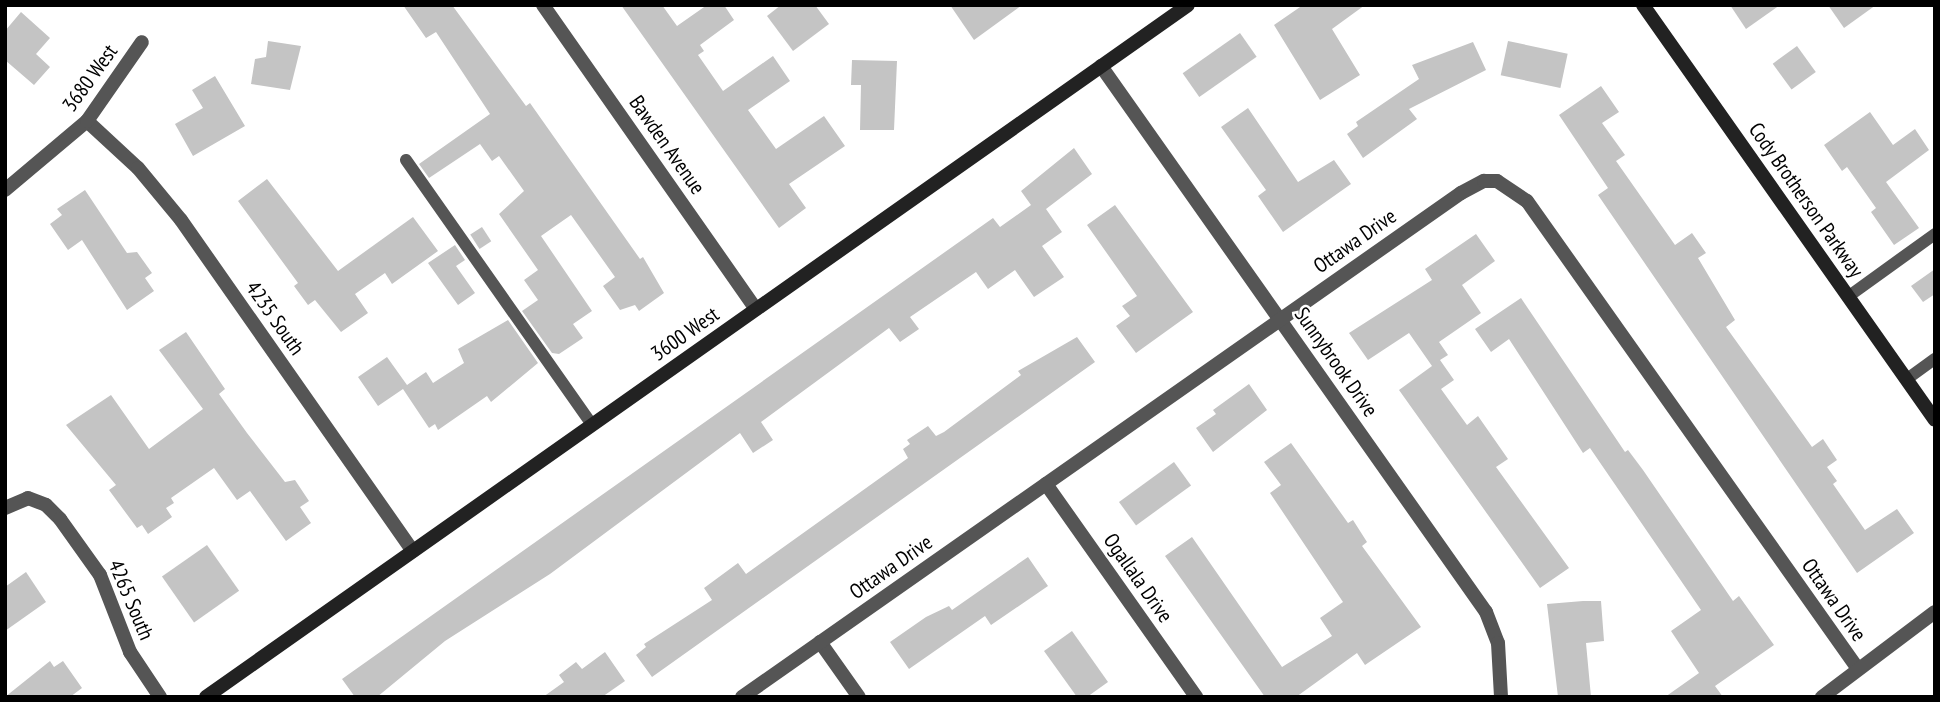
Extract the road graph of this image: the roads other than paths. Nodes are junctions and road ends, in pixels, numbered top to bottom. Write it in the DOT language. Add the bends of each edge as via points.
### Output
graph roads {
  1 [pos="543,5"];
  2 [pos="1643,5"];
  3 [pos="1183,7"];
  4 [pos="142,41"];
  5 [pos="1101,66"];
  6 [pos="87,121"];
  7 [pos="406,160"];
  8 [pos="5,190"];
  9 [pos="1935,234"];
  10 [pos="1849,296"];
  11 [pos="756,309"];
  12 [pos="1280,320"];
  13 [pos="1935,359"];
  14 [pos="1906,379"];
  15 [pos="1935,420"];
  16 [pos="592,425"];
  17 [pos="1046,484"];
  18 [pos="5,508"];
  19 [pos="413,551"];
  20 [pos="1935,612"];
  21 [pos="820,642"];
  22 [pos="1858,669"];
  23 [pos="160,697"];
  24 [pos="206,697"];
  25 [pos="742,697"];
  26 [pos="859,697"];
  27 [pos="1196,697"];
  28 [pos="1501,697"];
  29 [pos="1822,697"];
  1 -- 11 [label="street, Bawden Avenue"];
  2 -- 10 [label="street, Cody Brotherson Parkway"];
  3 -- 5 [label="street, 3600 West"];
  4 -- 6 [label="street, 3680 West"];
  5 -- 11 [label="street, 3600 West"];
  5 -- 12 [label="street, Sunnybrook Drive"];
  6 -- 8 [label="street, 3680 West"];
  6 -- 19 [label="street, 4235 South" via="138,168 181,220"];
  7 -- 16 [label="lane"];
  9 -- 10 [label="lane"];
  10 -- 14 [label="street, Cody Brotherson Parkway"];
  11 -- 16 [label="street, 3600 West"];
  12 -- 17 [label="street, Ottawa Drive"];
  12 -- 22 [label="street, Ottawa Drive" via="1472,186 1497,181 1508,184 1527,201"];
  12 -- 28 [label="street, Sunnybrook Drive" via="1486,611 1497,643"];
  13 -- 14 [label="lane"];
  14 -- 15 [label="street, Cody Brotherson Parkway"];
  16 -- 19 [label="street, 3600 West"];
  17 -- 21 [label="street, Ottawa Drive"];
  17 -- 27 [label="street, Ogallala Drive"];
  18 -- 23 [label="street, 4265 South" via="28,498 54,511 92,561 130,652"];
  19 -- 24 [label="street, 3600 West"];
  20 -- 22 [label="street"];
  21 -- 25 [label="street, Ottawa Drive"];
  21 -- 26 [label="street"];
  22 -- 29 [label="street"];
}
